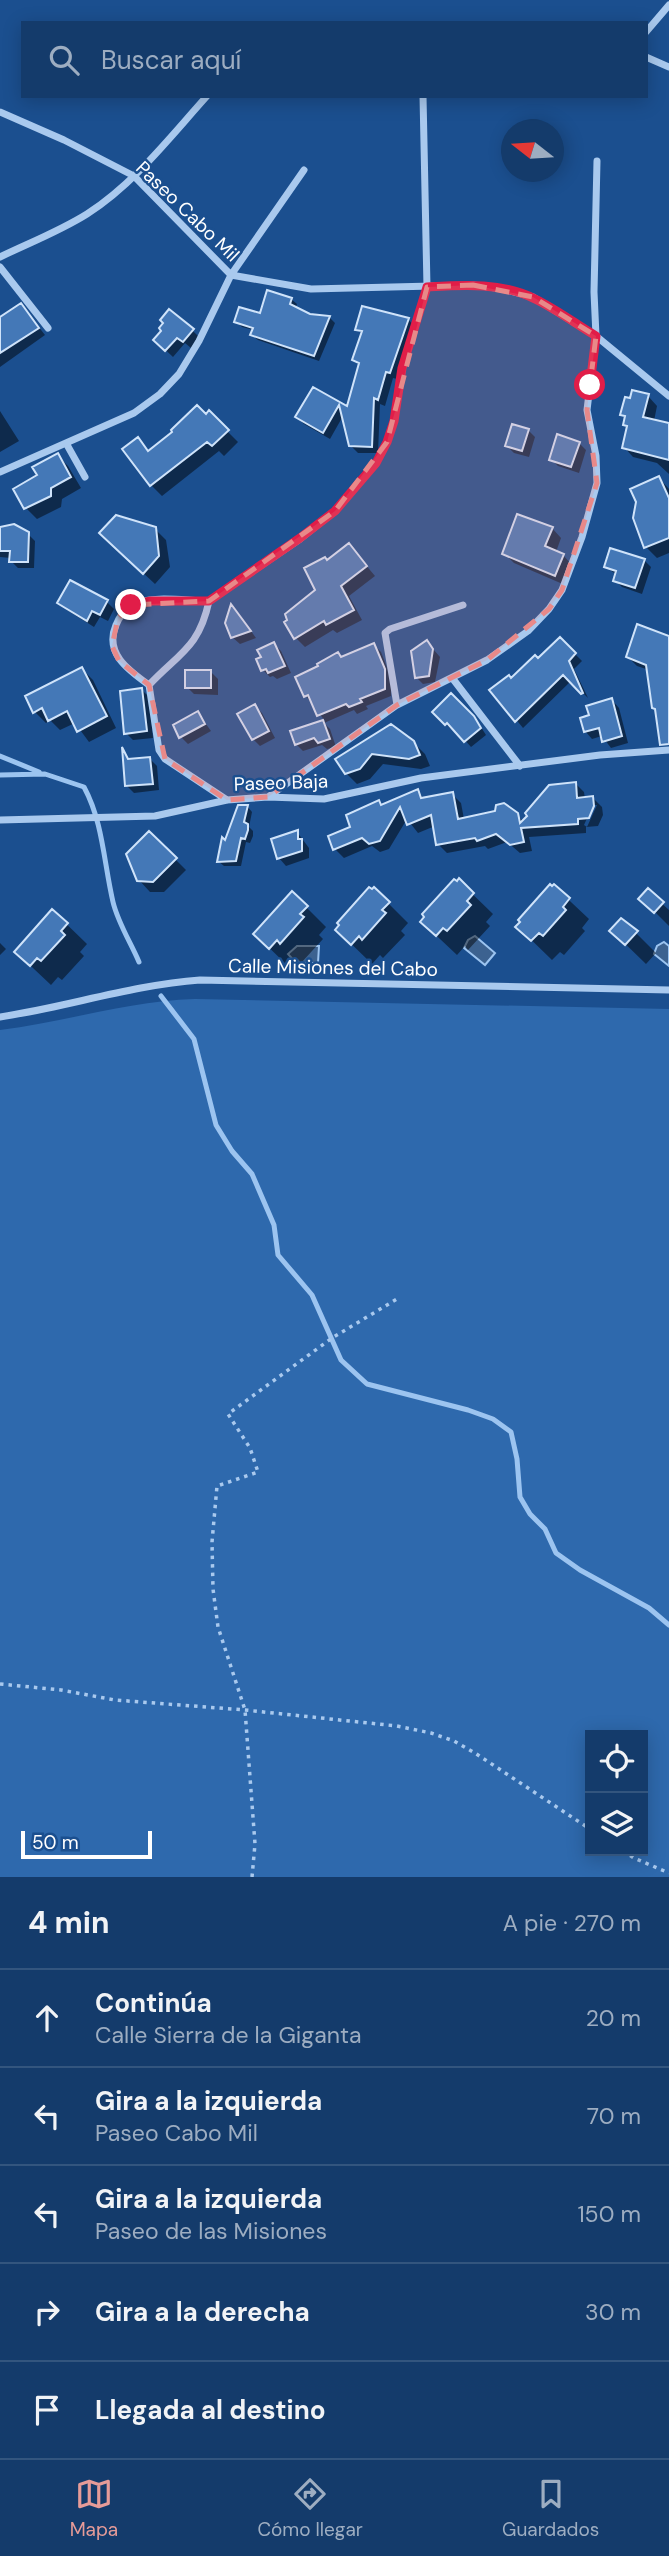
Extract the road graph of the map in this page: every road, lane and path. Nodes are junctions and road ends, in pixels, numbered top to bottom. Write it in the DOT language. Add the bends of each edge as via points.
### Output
graph roads {
  1 [pos="669,5"];
  2 [pos="648,30"];
  3 [pos="648,58"];
  4 [pos="669,67"];
  5 [pos="205,98"];
  6 [pos="423,98"];
  7 [pos="0,112"];
  8 [pos="597,161"];
  9 [pos="304,170"];
  10 [pos="134,176"];
  11 [pos="0,257"];
  12 [pos="0,267"];
  13 [pos="231,275"];
  14 [pos="427,287"];
  15 [pos="48,328"];
  16 [pos="596,336"];
  17 [pos="669,396"];
  18 [pos="66,443"];
  19 [pos="0,472"];
  20 [pos="85,478"];
  21 [pos="209,601"];
  22 [pos="463,605"];
  23 [pos="453,679"];
  24 [pos="149,685"];
  25 [pos="397,705"];
  26 [pos="669,750"];
  27 [pos="520,766"];
  28 [pos="268,797"];
  29 [pos="227,800"];
  30 [pos="0,820"];
  31 [pos="669,990"];
  32 [pos="0,1017"];
  33 [pos="397,1299"];
  34 [pos="0,1684"];
  35 [pos="245,1710"];
  36 [pos="585,1826"];
  37 [pos="631,1856"];
  38 [pos="669,1872"];
  39 [pos="252,1877"];
  1 -- 2 [label="street"];
  3 -- 4 [label="street"];
  5 -- 10 [label="street"];
  6 -- 14 [label="street"];
  7 -- 10 [label="street, Paseo Cabo Mil"];
  8 -- 16 [label="street"];
  9 -- 13 [label="street"];
  10 -- 11 [label="street" via="89,213"];
  10 -- 13 [label="street, Paseo Cabo Mil"];
  12 -- 15 [label="street"];
  13 -- 14 [label="street, Paseo Cabo Mil" via="311,289"];
  13 -- 18 [label="street" via="199,341 160,394 134,413"];
  14 -- 16 [label="street, Paseo Cabo Mil" via="473,285 533,297"];
  14 -- 21 [label="street" via="402,368 394,421 376,463 335,511"];
  16 -- 17 [label="street, Paseo Cabo Mil"];
  16 -- 23 [label="street" via="587,410 597,483 562,590 528,632"];
  18 -- 19 [label="street"];
  18 -- 20 [label="street"];
  21 -- 24 [label="street" via="193,643"];
  21 -- 24 [label="street" via="151,601 131,605 118,618 112,646 119,661"];
  22 -- 25 [label="street" via="385,633"];
  23 -- 25 [label="street"];
  23 -- 27 [label="street"];
  24 -- 29 [label="street" via="159,750 165,759"];
  25 -- 28 [label="street"];
  26 -- 27 [label="street, Paseo Baja"];
  27 -- 28 [label="street, Paseo Baja" via="421,778 324,799"];
  28 -- 29 [label="street, Paseo Baja"];
  29 -- 30 [label="street, Paseo Baja" via="155,816"];
  31 -- 32 [label="street, Calle Misiones del Cabo" via="200,980 155,984"];
  33 -- 35 [label="path" via="332,1338 228,1414 250,1448 258,1472 217,1486 212,1542 218,1627"];
  34 -- 35 [label="path" via="115,1700"];
  35 -- 36 [label="path" via="431,1733 475,1753"];
  35 -- 39 [label="path" via="255,1844"];
  37 -- 38 [label="path"];
}
